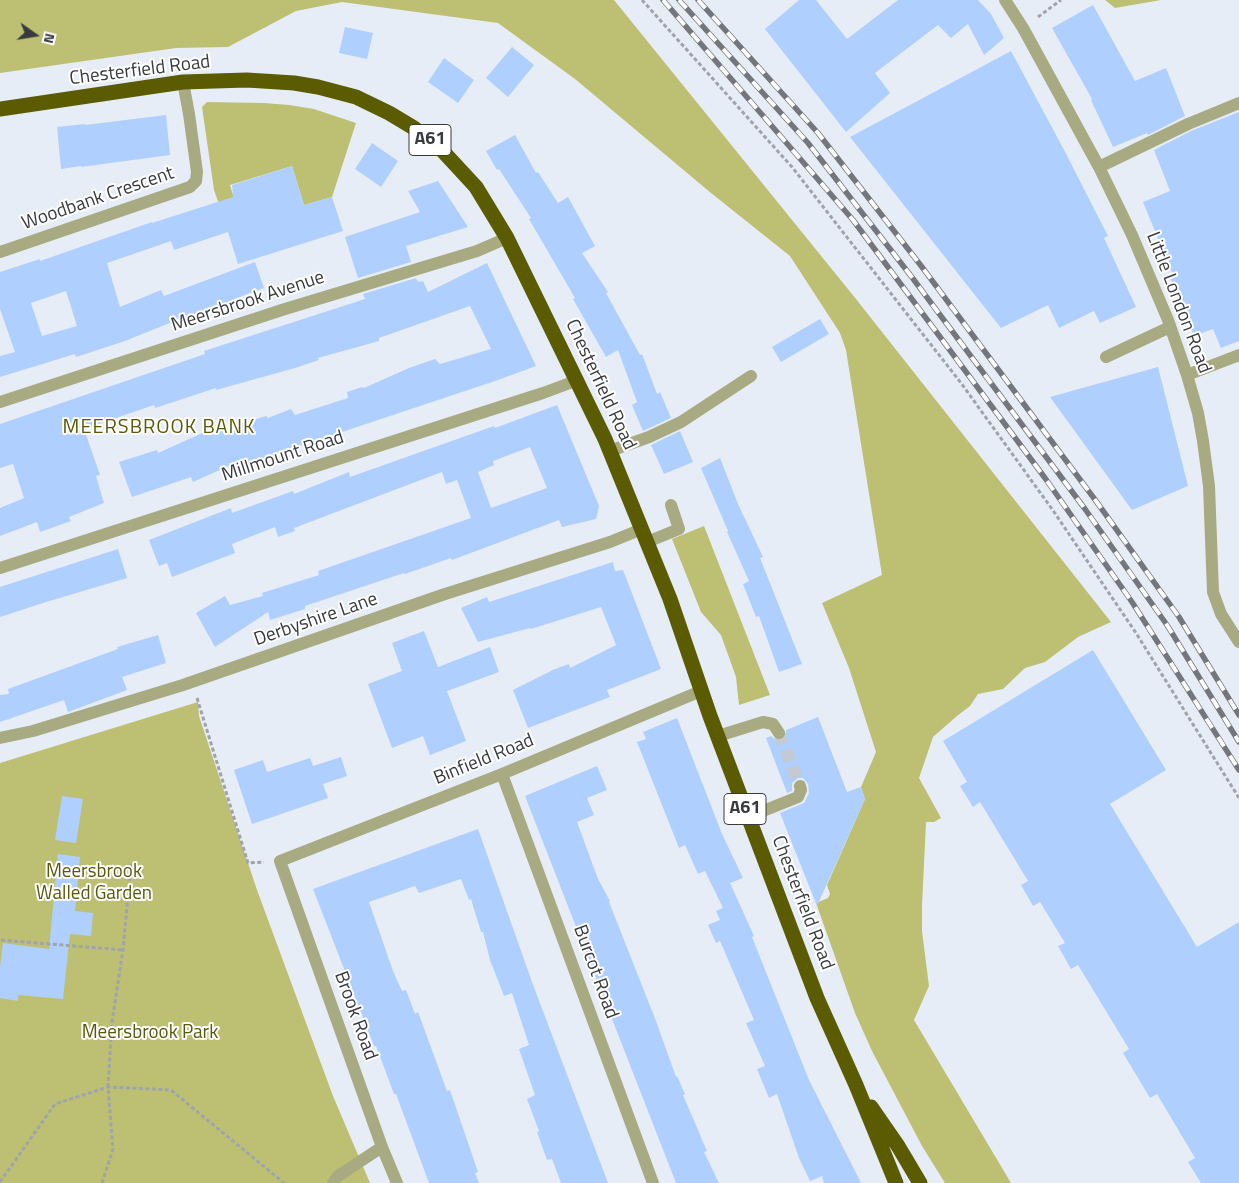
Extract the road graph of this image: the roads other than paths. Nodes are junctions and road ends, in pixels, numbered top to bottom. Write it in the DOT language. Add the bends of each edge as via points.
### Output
graph roads {
  1 [pos="1004,0"];
  2 [pos="182,82"];
  3 [pos="1239,103"];
  4 [pos="0,109"];
  5 [pos="1099,167"];
  6 [pos="507,238"];
  7 [pos="0,252"];
  8 [pos="1170,327"];
  9 [pos="1239,355"];
  10 [pos="1106,356"];
  11 [pos="1187,375"];
  12 [pos="751,376"];
  13 [pos="578,380"];
  14 [pos="0,402"];
  15 [pos="610,451"];
  16 [pos="671,505"];
  17 [pos="644,536"];
  18 [pos="0,568"];
  19 [pos="1239,642"];
  20 [pos="701,691"];
  21 [pos="779,733"];
  22 [pos="718,736"];
  23 [pos="0,738"];
  24 [pos="502,774"];
  25 [pos="800,786"];
  26 [pos="748,817"];
  27 [pos="280,861"];
  28 [pos="856,1085"];
  29 [pos="382,1147"];
  30 [pos="333,1183"];
  31 [pos="397,1183"];
  32 [pos="653,1183"];
  33 [pos="896,1183"];
  34 [pos="920,1183"];
  1 -- 5 [label="street, Little London Road" via="1023,28"];
  2 -- 4 [label="highway, Chesterfield Road / A61"];
  2 -- 6 [label="highway, Chesterfield Road / A61" via="247,80 294,83 366,101 414,128 439,147 476,187"];
  2 -- 7 [label="street, Woodbank Crescent" via="197,172 196,181 190,188"];
  3 -- 5 [label="street"];
  5 -- 8 [label="street, Little London Road" via="1132,235"];
  6 -- 13 [label="highway, Chesterfield Road / A61"];
  6 -- 14 [label="street, Meersbrook Avenue" via="477,251 285,309"];
  8 -- 10 [label="street"];
  8 -- 11 [label="street, Little London Road"];
  9 -- 11 [label="street"];
  11 -- 19 [label="street, Little London Road" via="1198,413 1209,486 1213,592 1221,614"];
  12 -- 15 [label="street" via="681,422"];
  13 -- 15 [label="highway, Chesterfield Road / A61"];
  13 -- 18 [label="street, Millmount Road"];
  15 -- 17 [label="highway, Chesterfield Road / A61"];
  16 -- 17 [label="street, Derbyshire Lane" via="679,529"];
  17 -- 20 [label="highway, Chesterfield Road / A61" via="670,599"];
  17 -- 23 [label="street, Derbyshire Lane" via="610,542 445,594 193,682"];
  20 -- 22 [label="highway, Chesterfield Road / A61"];
  20 -- 24 [label="street, Binfield Road"];
  21 -- 22 [label="street" via="774,724 763,722"];
  22 -- 26 [label="highway, Chesterfield Road / A61"];
  24 -- 27 [label="street, Binfield Road"];
  24 -- 32 [label="street, Burcot Road"];
  25 -- 26 [label="street" via="798,797"];
  26 -- 28 [label="highway, Chesterfield Road / A61" via="817,998"];
  27 -- 29 [label="street, Brook Road"];
  28 -- 33 [label="highway, Chesterfield Road / A61"];
  28 -- 34 [label="highway, Chesterfield Road / A61"];
  29 -- 30 [label="street" via="338,1176"];
  29 -- 31 [label="street, Brook Road"];
}
